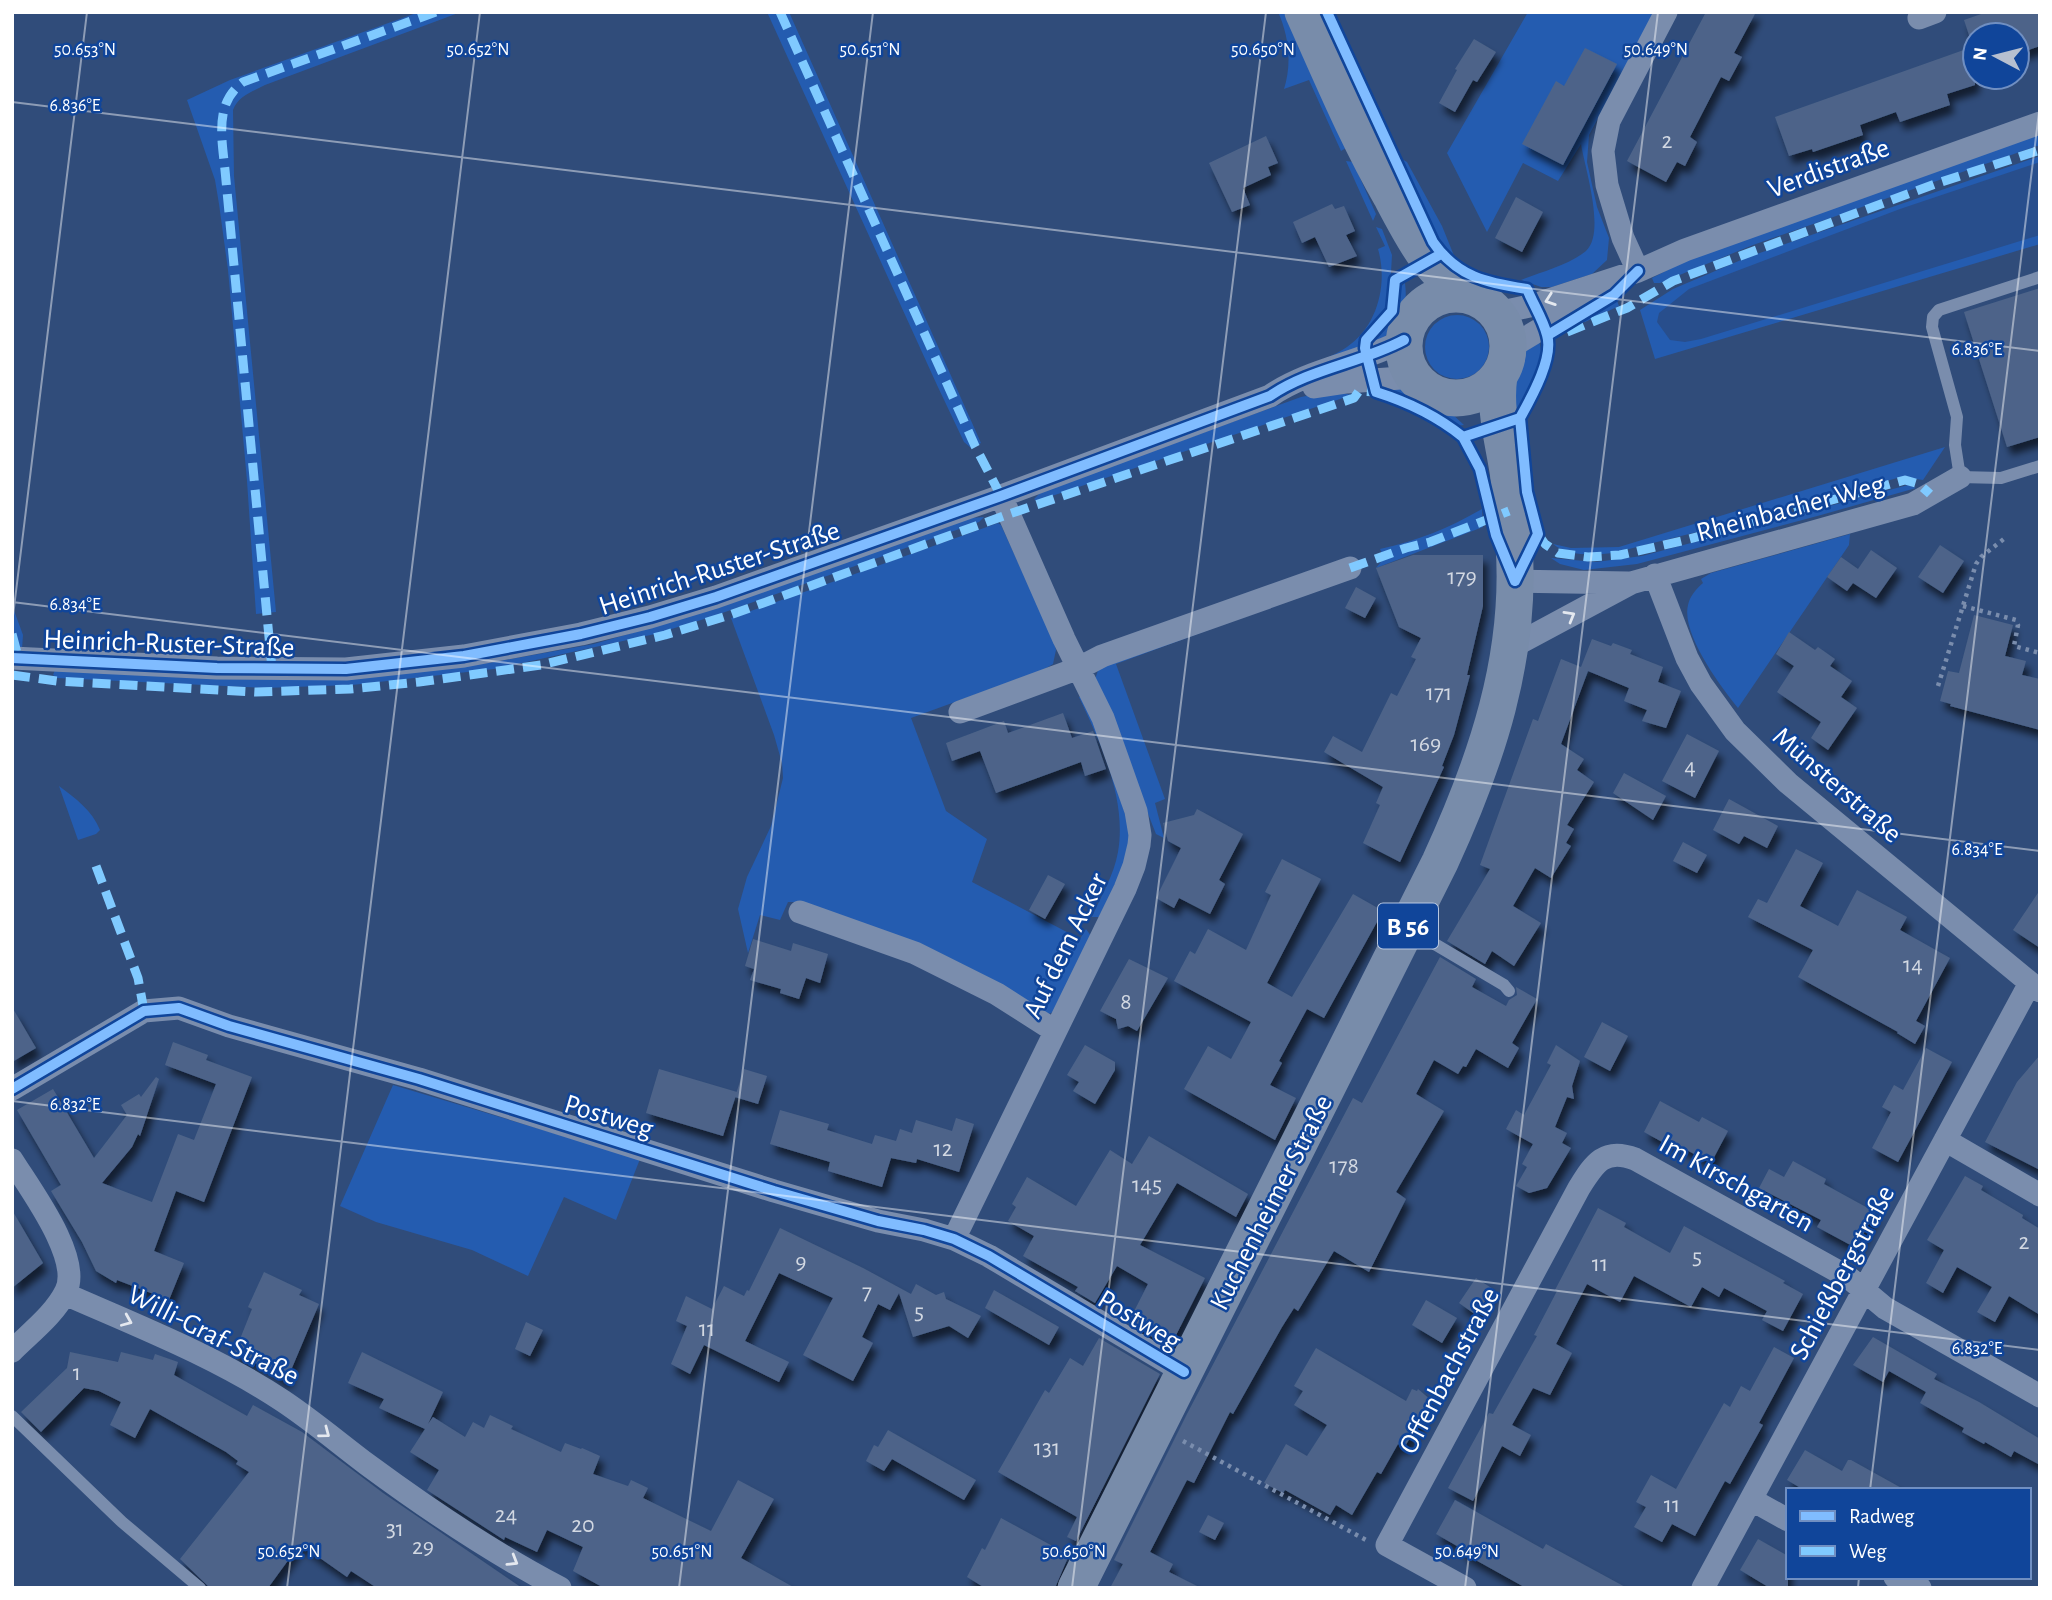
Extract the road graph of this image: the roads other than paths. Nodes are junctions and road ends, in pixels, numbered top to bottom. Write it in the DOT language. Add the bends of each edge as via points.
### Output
graph roads {
  1 [pos="1303,12"];
  2 [pos="1666,12"];
  3 [pos="2040,123"];
  4 [pos="1367,155"];
  5 [pos="1638,271"];
  6 [pos="2040,277"];
  7 [pos="1464,294"];
  8 [pos="1496,313"];
  9 [pos="1410,327"];
  10 [pos="1504,362"];
  11 [pos="1414,377"];
  12 [pos="1269,396"];
  13 [pos="1452,399"];
  14 [pos="2040,466"];
  15 [pos="1960,477"];
  16 [pos="1001,496"];
  17 [pos="1509,511"];
  18 [pos="1350,568"];
  19 [pos="1655,575"];
  20 [pos="1515,580"];
  21 [pos="1631,583"];
  22 [pos="1510,648"];
  23 [pos="12,658"];
  24 [pos="1079,668"];
  25 [pos="960,712"];
  26 [pos="800,912"];
  27 [pos="1408,928"];
  28 [pos="2035,987"];
  29 [pos="1509,990"];
  30 [pos="1055,1031"];
  31 [pos="12,1089"];
  32 [pos="1945,1140"];
  33 [pos="1614,1154"];
  34 [pos="12,1160"];
  35 [pos="2040,1195"];
  36 [pos="954,1239"];
  37 [pos="1864,1291"];
  38 [pos="65,1294"];
  39 [pos="12,1351"];
  40 [pos="1184,1372"];
  41 [pos="2040,1396"];
  42 [pos="12,1416"];
  43 [pos="1752,1500"];
  44 [pos="1786,1519"];
  45 [pos="1900,1579"];
  46 [pos="201,1588"];
  47 [pos="560,1588"];
  48 [pos="1076,1588"];
  49 [pos="1465,1588"];
  50 [pos="1703,1588"];
  51 [pos="1920,1588"];
  1 -- 4 [label="main road"];
  2 -- 5 [label="street" via="1609,121 1603,151 1607,185"];
  3 -- 5 [label="street, Verdistraße"];
  4 -- 7 [label="main road" via="1429,262"];
  4 -- 9 [label="main road" via="1414,284"];
  5 -- 8 [label="street, Verdistraße, one-way"];
  5 -- 10 [label="street, Verdistraße"];
  6 -- 15 [label="lane" via="1949,306 1933,317 1933,337 1957,417"];
  7 -- 8 [label="main road" via="1478,298"];
  7 -- 9 [label="main road" via="1433,299"];
  8 -- 10 [label="main road" via="1507,333"];
  9 -- 11 [label="main road" via="1404,356"];
  9 -- 12 [label="street, Heinrich-Ruster-Straße" via="1368,357 1285,385"];
  10 -- 13 [label="main road" via="1482,392"];
  10 -- 17 [label="main road, Kuchenheimer Straße / B 56" via="1496,401"];
  11 -- 12 [label="street, Heinrich-Ruster-Straße" via="1325,384"];
  11 -- 13 [label="main road" via="1431,392"];
  12 -- 16 [label="street, Heinrich-Ruster-Straße"];
  13 -- 17 [label="main road, Kuchenheimer Straße / B 56" via="1477,432"];
  14 -- 15 [label="lane" via="2001,478"];
  15 -- 19 [label="street, Rheinbacher Weg" via="1913,504"];
  16 -- 23 [label="street, Heinrich-Ruster-Straße" via="650,617 464,656 306,669"];
  16 -- 24 [label="street, Auf dem Acker"];
  17 -- 20 [label="main road, Kuchenheimer Straße / B 56"];
  18 -- 24 [label="street"];
  19 -- 21 [label="street, Rheinbacher Weg"];
  19 -- 28 [label="street, Münsterstraße" via="1687,658 1735,731 1787,783"];
  20 -- 21 [label="street, Rheinbacher Weg"];
  20 -- 22 [label="main road, Kuchenheimer Straße / B 56"];
  22 -- 21 [label="street, Rheinbacher Weg, one-way"];
  22 -- 27 [label="main road, Kuchenheimer Straße / B 56" via="1478,777"];
  24 -- 25 [label="street"];
  24 -- 30 [label="street, Auf dem Acker" via="1118,757 1140,835 1125,889"];
  26 -- 30 [label="street" via="915,953 997,994"];
  27 -- 29 [label="lane"];
  27 -- 40 [label="main road, Kuchenheimer Straße / B 56"];
  28 -- 32 [label="street, Schießbergstraße"];
  30 -- 36 [label="street, Auf dem Acker"];
  31 -- 36 [label="street, Postweg" via="144,1011 179,1008 774,1191"];
  32 -- 35 [label="street"];
  32 -- 37 [label="street, Schießbergstraße"];
  33 -- 37 [label="street, Im Kirschgarten" via="1634,1159 1848,1277"];
  33 -- 49 [label="street, Offenbachstraße" via="1596,1164 1579,1188 1387,1545"];
  34 -- 38 [label="street" via="63,1245 70,1268"];
  36 -- 40 [label="street, Postweg"];
  37 -- 41 [label="street, Im Kirschgarten" via="1885,1308"];
  37 -- 43 [label="street, Schießbergstraße"];
  38 -- 39 [label="street"];
  38 -- 47 [label="street, Willi-Graf-Straße, one-way" via="254,1383 409,1493"];
  40 -- 48 [label="main road, Kuchenheimer Straße / B 56"];
  42 -- 46 [label="lane" via="122,1522"];
  43 -- 44 [label="street"];
  43 -- 50 [label="street, Schießbergstraße"];
  45 -- 51 [label="street"];
}
